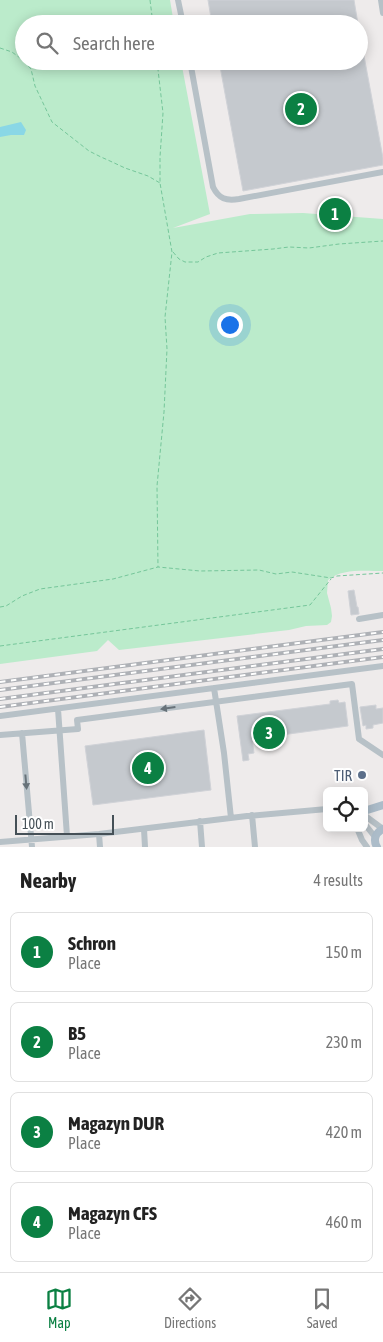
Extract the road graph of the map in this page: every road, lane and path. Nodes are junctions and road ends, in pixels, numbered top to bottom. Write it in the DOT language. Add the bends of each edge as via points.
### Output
graph roads {
  1 [pos="150,0"];
  2 [pos="178,0"];
  3 [pos="381,0"];
  4 [pos="383,13"];
  5 [pos="152,15"];
  6 [pos="181,15"];
  7 [pos="0,48"];
  8 [pos="15,54"];
  9 [pos="31,70"];
  10 [pos="158,70"];
  11 [pos="192,70"];
  12 [pos="383,172"];
  13 [pos="160,183"];
  14 [pos="383,241"];
  15 [pos="172,252"];
  16 [pos="158,567"];
  17 [pos="383,573"];
  18 [pos="331,578"];
  19 [pos="0,607"];
  20 [pos="383,615"];
  21 [pos="359,619"];
  22 [pos="0,646"];
  23 [pos="383,666"];
  24 [pos="214,688"];
  25 [pos="216,702"];
  26 [pos="58,708"];
  27 [pos="0,716"];
  28 [pos="59,730"];
  29 [pos="22,733"];
  30 [pos="0,735"];
  31 [pos="383,755"];
  32 [pos="383,805"];
  33 [pos="323,809"];
  34 [pos="368,810"];
  35 [pos="252,815"];
  36 [pos="231,818"];
  37 [pos="368,818"];
  38 [pos="200,821"];
  39 [pos="368,828"];
  40 [pos="383,828"];
  41 [pos="144,829"];
  42 [pos="359,832"];
  43 [pos="100,834"];
  44 [pos="67,836"];
  45 [pos="375,837"];
  46 [pos="31,840"];
  47 [pos="0,842"];
  48 [pos="32,847"];
  49 [pos="100,847"];
  50 [pos="145,847"];
  51 [pos="202,847"];
  52 [pos="255,847"];
  53 [pos="367,847"];
  54 [pos="377,847"];
  1 -- 5 [label="path"];
  2 -- 6 [label="lane"];
  3 -- 4 [label="lane"];
  7 -- 8 [label="path"];
  9 -- 13 [label="path" via="52,122 100,158"];
  10 -- 13 [label="path" via="163,113"];
  11 -- 12 [label="lane" via="213,187 225,200"];
  13 -- 15 [label="path"];
  14 -- 15 [label="path" via="218,253 198,262 185,262"];
  15 -- 16 [label="path" via="165,317 164,412 157,486"];
  16 -- 18 [label="path" via="258,570 276,574 292,572"];
  16 -- 19 [label="path" via="114,579 40,589"];
  17 -- 18 [label="path"];
  18 -- 22 [label="path" via="310,605"];
  20 -- 21 [label="lane"];
  23 -- 24 [label="lane"];
  24 -- 25 [label="lane"];
  24 -- 26 [label="lane"];
  25 -- 28 [label="lane, one-way" via="77,720 78,729"];
  25 -- 31 [label="lane" via="352,684 359,739"];
  25 -- 36 [label="lane"];
  26 -- 27 [label="lane"];
  26 -- 28 [label="lane"];
  28 -- 29 [label="lane"];
  28 -- 44 [label="lane"];
  29 -- 30 [label="lane"];
  29 -- 46 [label="lane, one-way"];
  32 -- 34 [label="main road"];
  33 -- 35 [label="lane"];
  35 -- 36 [label="lane"];
  35 -- 52 [label="lane"];
  36 -- 38 [label="lane"];
  37 -- 40 [label="lane"];
  38 -- 41 [label="lane"];
  38 -- 51 [label="lane"];
  39 -- 45 [label="lane"];
  40 -- 45 [label="main road"];
  41 -- 43 [label="lane"];
  41 -- 50 [label="lane"];
  42 -- 53 [label="lane"];
  43 -- 44 [label="lane"];
  43 -- 49 [label="lane"];
  44 -- 46 [label="lane"];
  45 -- 54 [label="main road"];
  46 -- 47 [label="lane"];
  46 -- 48 [label="lane"];
}
